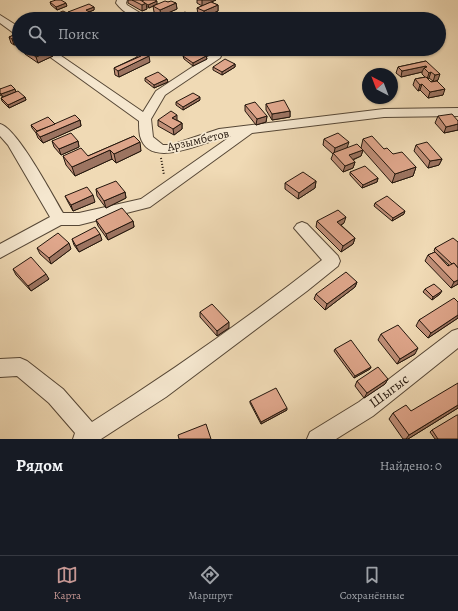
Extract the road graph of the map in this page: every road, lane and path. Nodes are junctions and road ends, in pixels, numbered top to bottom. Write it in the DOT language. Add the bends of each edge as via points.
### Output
graph roads {
  1 [pos="122,0"];
  2 [pos="133,12"];
  3 [pos="0,18"];
  4 [pos="12,27"];
  5 [pos="54,56"];
  6 [pos="216,56"];
  7 [pos="458,112"];
  8 [pos="145,119"];
  9 [pos="0,128"];
  10 [pos="249,130"];
  11 [pos="160,149"];
  12 [pos="166,188"];
  13 [pos="59,219"];
  14 [pos="302,228"];
  15 [pos="4,250"];
  16 [pos="458,337"];
  17 [pos="0,368"];
  18 [pos="86,437"];
  19 [pos="317,439"];
  1 -- 2 [label="street" via="124,7"];
  3 -- 4 [label="street"];
  5 -- 8 [label="street"];
  6 -- 8 [label="street" via="160,93"];
  7 -- 10 [label="street, Арзымбетов" via="384,113"];
  8 -- 11 [label="street, Арзымбетов" via="147,137"];
  9 -- 13 [label="street" via="14,142"];
  10 -- 11 [label="street, Арзымбетов" via="219,133 172,149"];
  10 -- 12 [label="street, Арзымбетов"];
  11 -- 12 [label="path"];
  12 -- 13 [label="street, Арзымбетов" via="145,203 79,219"];
  13 -- 15 [label="street"];
  14 -- 18 [label="street" via="332,261 159,390"];
  16 -- 19 [label="street, Шыгыс" via="366,409"];
  17 -- 18 [label="street" via="20,368 56,396"];
}
